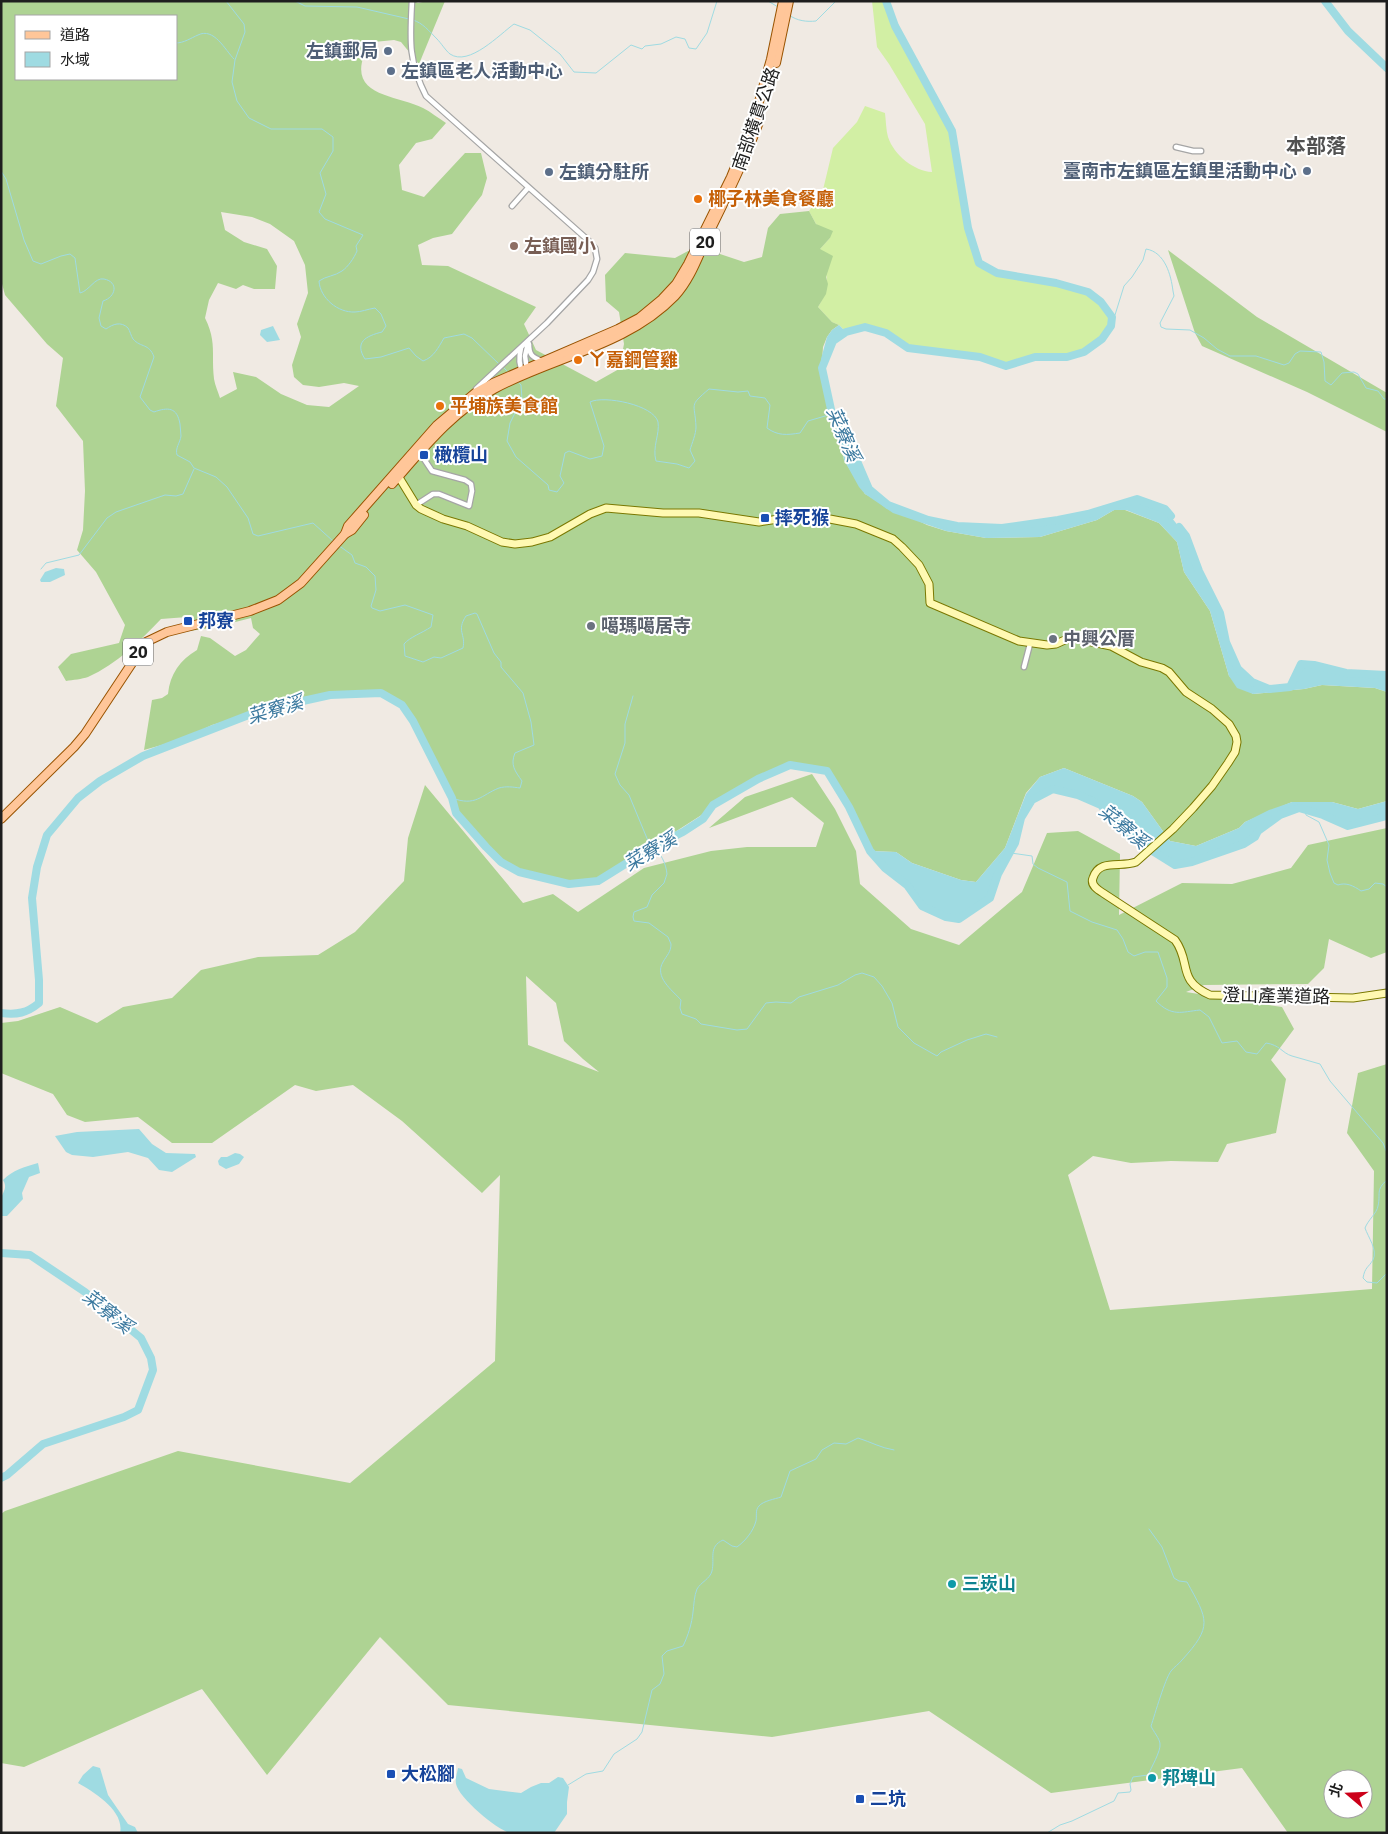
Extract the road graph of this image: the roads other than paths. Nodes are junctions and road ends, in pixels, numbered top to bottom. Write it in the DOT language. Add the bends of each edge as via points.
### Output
graph roads {
  1 [pos="412,1"];
  2 [pos="783,1"];
  3 [pos="789,1"];
  4 [pos="781,27"];
  5 [pos="1176,147"];
  6 [pos="1202,151"];
  7 [pos="528,188"];
  8 [pos="512,206"];
  9 [pos="529,340"];
  10 [pos="597,342"];
  11 [pos="522,347"];
  12 [pos="542,361"];
  13 [pos="525,371"];
  14 [pos="492,383"];
  15 [pos="420,453"];
  16 [pos="397,474"];
  17 [pos="416,504"];
  18 [pos="1030,644"];
  19 [pos="1024,667"];
  20 [pos="1,819"];
  21 [pos="1387,993"];
  1 -- 7 [label="street" via="411,59 426,96"];
  2 -- 4 [label="main road, 20"];
  3 -- 4 [label="main road, 20"];
  4 -- 10 [label="main road, 南部橫貫公路 / 20" via="769,88 750,146 685,282 670,300 642,322"];
  5 -- 6 [label="street"];
  7 -- 8 [label="street"];
  7 -- 9 [label="street" via="592,244 597,259 588,280"];
  9 -- 11 [label="street"];
  9 -- 12 [label="street" via="530,354"];
  9 -- 13 [label="street" via="525,351"];
  10 -- 12 [label="main road, 南部橫貫公路 / 20"];
  10 -- 13 [label="main road, 南部橫貫公路 / 20"];
  11 -- 13 [label="street" via="520,358"];
  11 -- 14 [label="street" via="506,362"];
  12 -- 13 [label="main road, 南部橫貫公路 / 20"];
  13 -- 14 [label="main road, 20"];
  14 -- 15 [label="main road, 20"];
  14 -- 16 [label="main road, 20" via="464,401 437,426"];
  15 -- 16 [label="main road, 20"];
  15 -- 17 [label="street" via="432,471 465,480 471,484 472,491 469,506 439,494"];
  16 -- 17 [label="street"];
  16 -- 20 [label="main road, 20" via="352,530 301,583 278,600 250,611 167,632 146,642 74,748"];
  17 -- 18 [label="street" via="428,513 508,544 550,537 606,508 699,513 759,522 805,515 845,522 878,532 902,547 927,579 930,603"];
  18 -- 19 [label="street"];
  18 -- 21 [label="street, 澄山產業道路" via="1056,644 1073,638 1110,646 1141,662 1162,668 1186,692 1229,724 1236,736 1235,752 1212,786 1173,829 1136,862 1104,865 1092,881 1103,893 1175,940 1180,946 1190,981 1203,992 1218,996 1353,998"];
}
